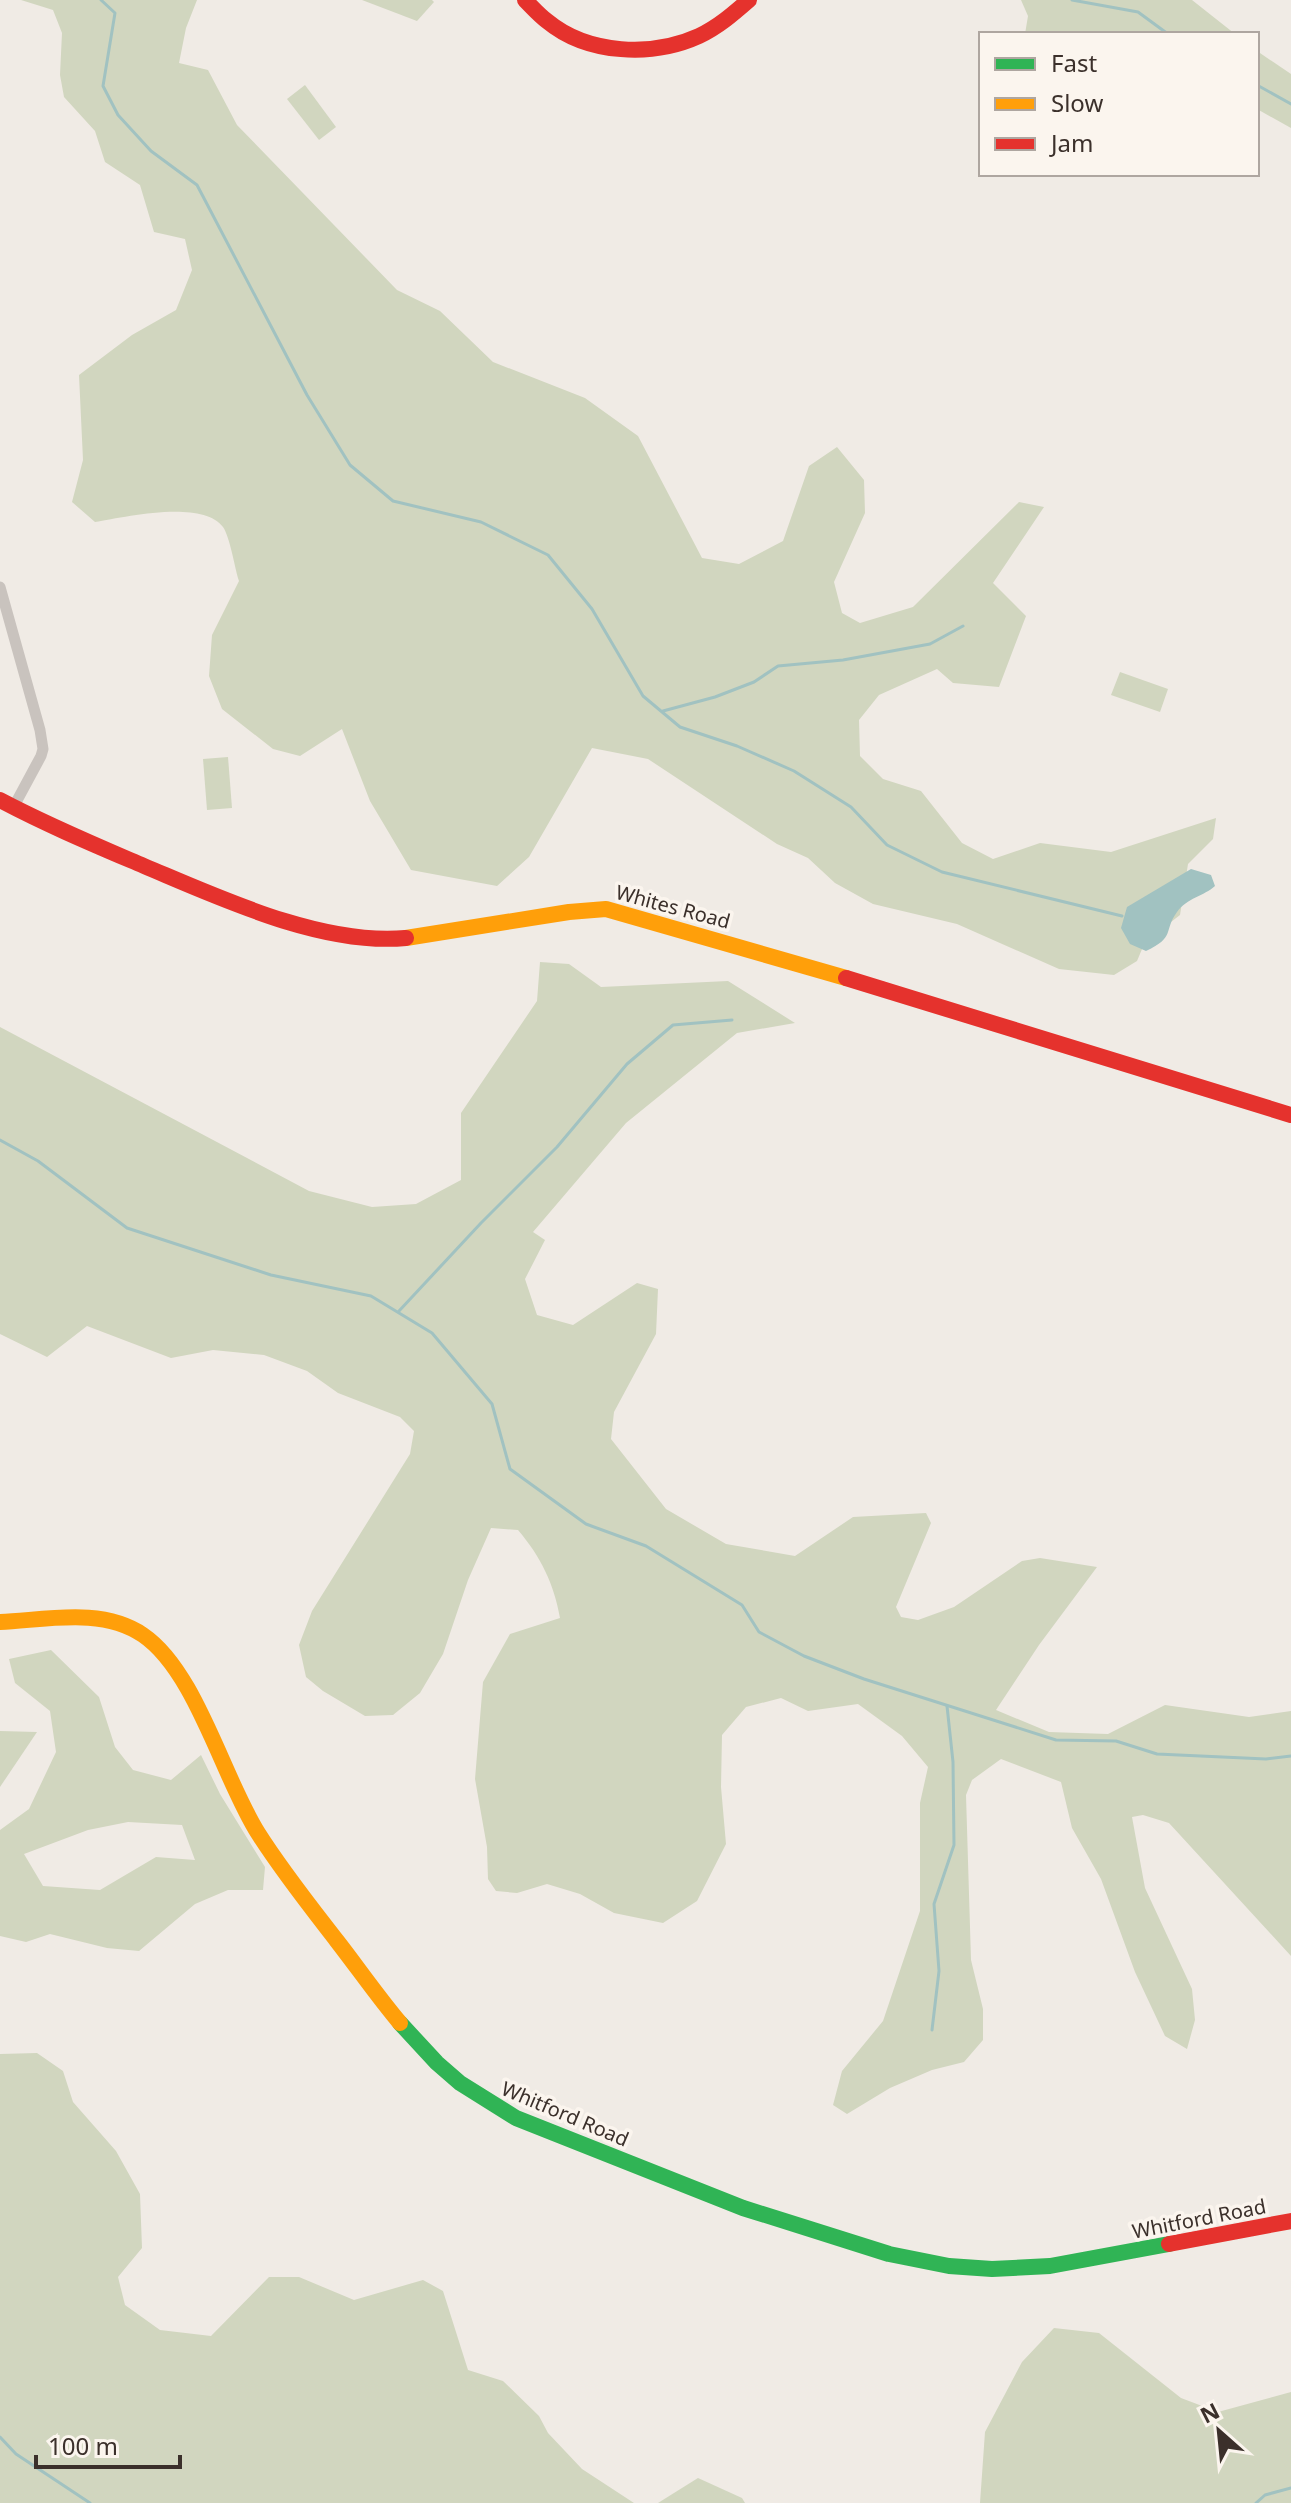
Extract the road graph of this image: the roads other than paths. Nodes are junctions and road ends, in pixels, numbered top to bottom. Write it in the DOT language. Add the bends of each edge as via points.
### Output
graph roads {
  1 [pos="525,0"];
  2 [pos="749,0"];
  3 [pos="0,587"];
  4 [pos="7,804"];
  5 [pos="1291,1115"];
  6 [pos="0,1622"];
  7 [pos="1291,2221"];
  1 -- 2 [label="street" via="545,20 581,39 642,50 685,44 727,21"];
  3 -- 4 [label="street" via="43,749"];
  4 -- 5 [label="street, Whites Road" via="196,888 324,931 402,939 606,909"];
  6 -- 7 [label="street, Whitford Road" via="100,1620 131,1628 153,1643 176,1671 261,1837 331,1933 434,2062 483,2101 516,2118 743,2208 889,2254 949,2266 1050,2266"];
}
